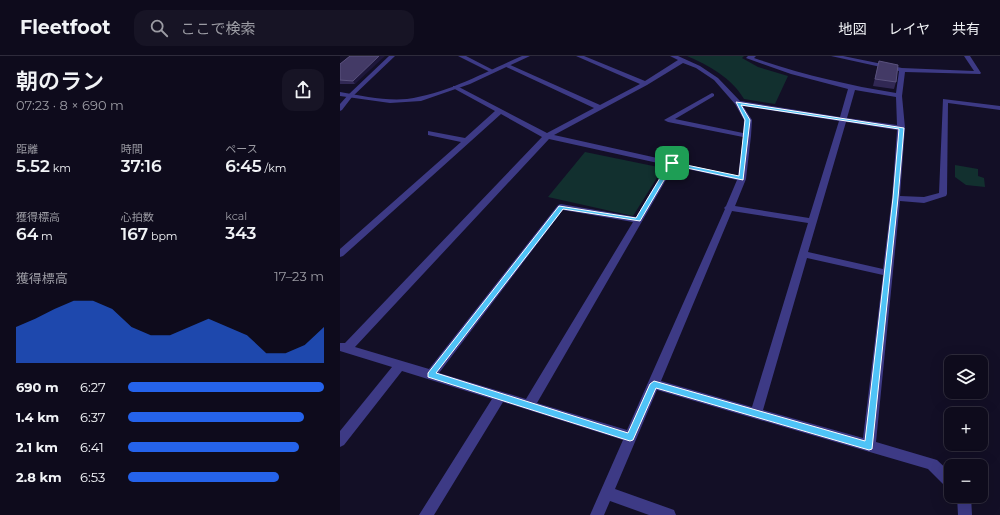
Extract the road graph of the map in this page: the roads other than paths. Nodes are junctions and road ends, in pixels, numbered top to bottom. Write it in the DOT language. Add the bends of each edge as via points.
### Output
graph roads {
  1 [pos="392,56"];
  2 [pos="461,56"];
  3 [pos="527,56"];
  4 [pos="579,56"];
  5 [pos="673,56"];
  6 [pos="753,56"];
  7 [pos="834,56"];
  8 [pos="967,56"];
  9 [pos="683,60"];
  10 [pos="506,65"];
  11 [pos="902,70"];
  12 [pos="492,71"];
  13 [pos="645,84"];
  14 [pos="455,87"];
  15 [pos="852,88"];
  16 [pos="340,94"];
  17 [pos="712,95"];
  18 [pos="350,96"];
  19 [pos="899,96"];
  20 [pos="738,103"];
  21 [pos="600,108"];
  22 [pos="1000,108"];
  23 [pos="340,109"];
  24 [pos="500,111"];
  25 [pos="843,119"];
  26 [pos="901,128"];
  27 [pos="431,133"];
  28 [pos="547,136"];
  29 [pos="747,136"];
  30 [pos="466,141"];
  31 [pos="672,163"];
  32 [pos="742,179"];
  33 [pos="896,198"];
  34 [pos="728,208"];
  35 [pos="638,220"];
  36 [pos="813,221"];
  37 [pos="340,254"];
  38 [pos="803,254"];
  39 [pos="887,273"];
  40 [pos="343,347"];
  41 [pos="400,365"];
  42 [pos="431,375"];
  43 [pos="654,384"];
  44 [pos="500,396"];
  45 [pos="529,405"];
  46 [pos="756,414"];
  47 [pos="630,437"];
  48 [pos="340,441"];
  49 [pos="869,446"];
  50 [pos="944,475"];
  51 [pos="606,493"];
  52 [pos="964,503"];
  53 [pos="426,515"];
  54 [pos="597,515"];
  55 [pos="669,515"];
  56 [pos="965,515"];
  1 -- 18 [label="street"];
  2 -- 12 [label="street"];
  3 -- 10 [label="street"];
  4 -- 13 [label="street"];
  5 -- 9 [label="street"];
  6 -- 15 [label="street" via="749,58 793,73"];
  7 -- 11 [label="street"];
  8 -- 11 [label="street" via="978,73"];
  9 -- 13 [label="street"];
  9 -- 20 [label="street" via="716,79"];
  10 -- 12 [label="street"];
  10 -- 21 [label="street"];
  11 -- 19 [label="street"];
  12 -- 14 [label="street"];
  13 -- 21 [label="street"];
  14 -- 18 [label="street" via="406,101 383,101"];
  14 -- 24 [label="street"];
  15 -- 19 [label="street"];
  15 -- 25 [label="street"];
  16 -- 18 [label="street"];
  17 -- 29 [label="street" via="668,120"];
  18 -- 23 [label="street"];
  19 -- 26 [label="street"];
  20 -- 25 [label="street"];
  20 -- 29 [label="street" via="748,120"];
  21 -- 28 [label="street"];
  22 -- 33 [label="street" via="945,100 943,194 924,200"];
  24 -- 28 [label="street"];
  24 -- 30 [label="street"];
  25 -- 26 [label="street"];
  25 -- 36 [label="street"];
  26 -- 33 [label="street"];
  27 -- 30 [label="street"];
  28 -- 31 [label="street"];
  28 -- 40 [label="street"];
  29 -- 32 [label="street"];
  30 -- 37 [label="street"];
  31 -- 32 [label="street"];
  31 -- 35 [label="street"];
  32 -- 34 [label="street"];
  33 -- 39 [label="street"];
  34 -- 36 [label="street"];
  34 -- 43 [label="street"];
  35 -- 42 [label="street" via="561,207"];
  35 -- 45 [label="street"];
  36 -- 38 [label="street"];
  38 -- 39 [label="street"];
  38 -- 46 [label="street"];
  39 -- 49 [label="street"];
  40 -- 41 [label="street"];
  41 -- 42 [label="street"];
  41 -- 48 [label="street"];
  42 -- 44 [label="street"];
  43 -- 46 [label="street"];
  43 -- 47 [label="street"];
  44 -- 45 [label="street"];
  44 -- 53 [label="street"];
  45 -- 47 [label="street"];
  46 -- 49 [label="street"];
  47 -- 51 [label="street"];
  49 -- 50 [label="street" via="932,464"];
  51 -- 54 [label="street"];
  51 -- 55 [label="street"];
  52 -- 56 [label="street"];
}
